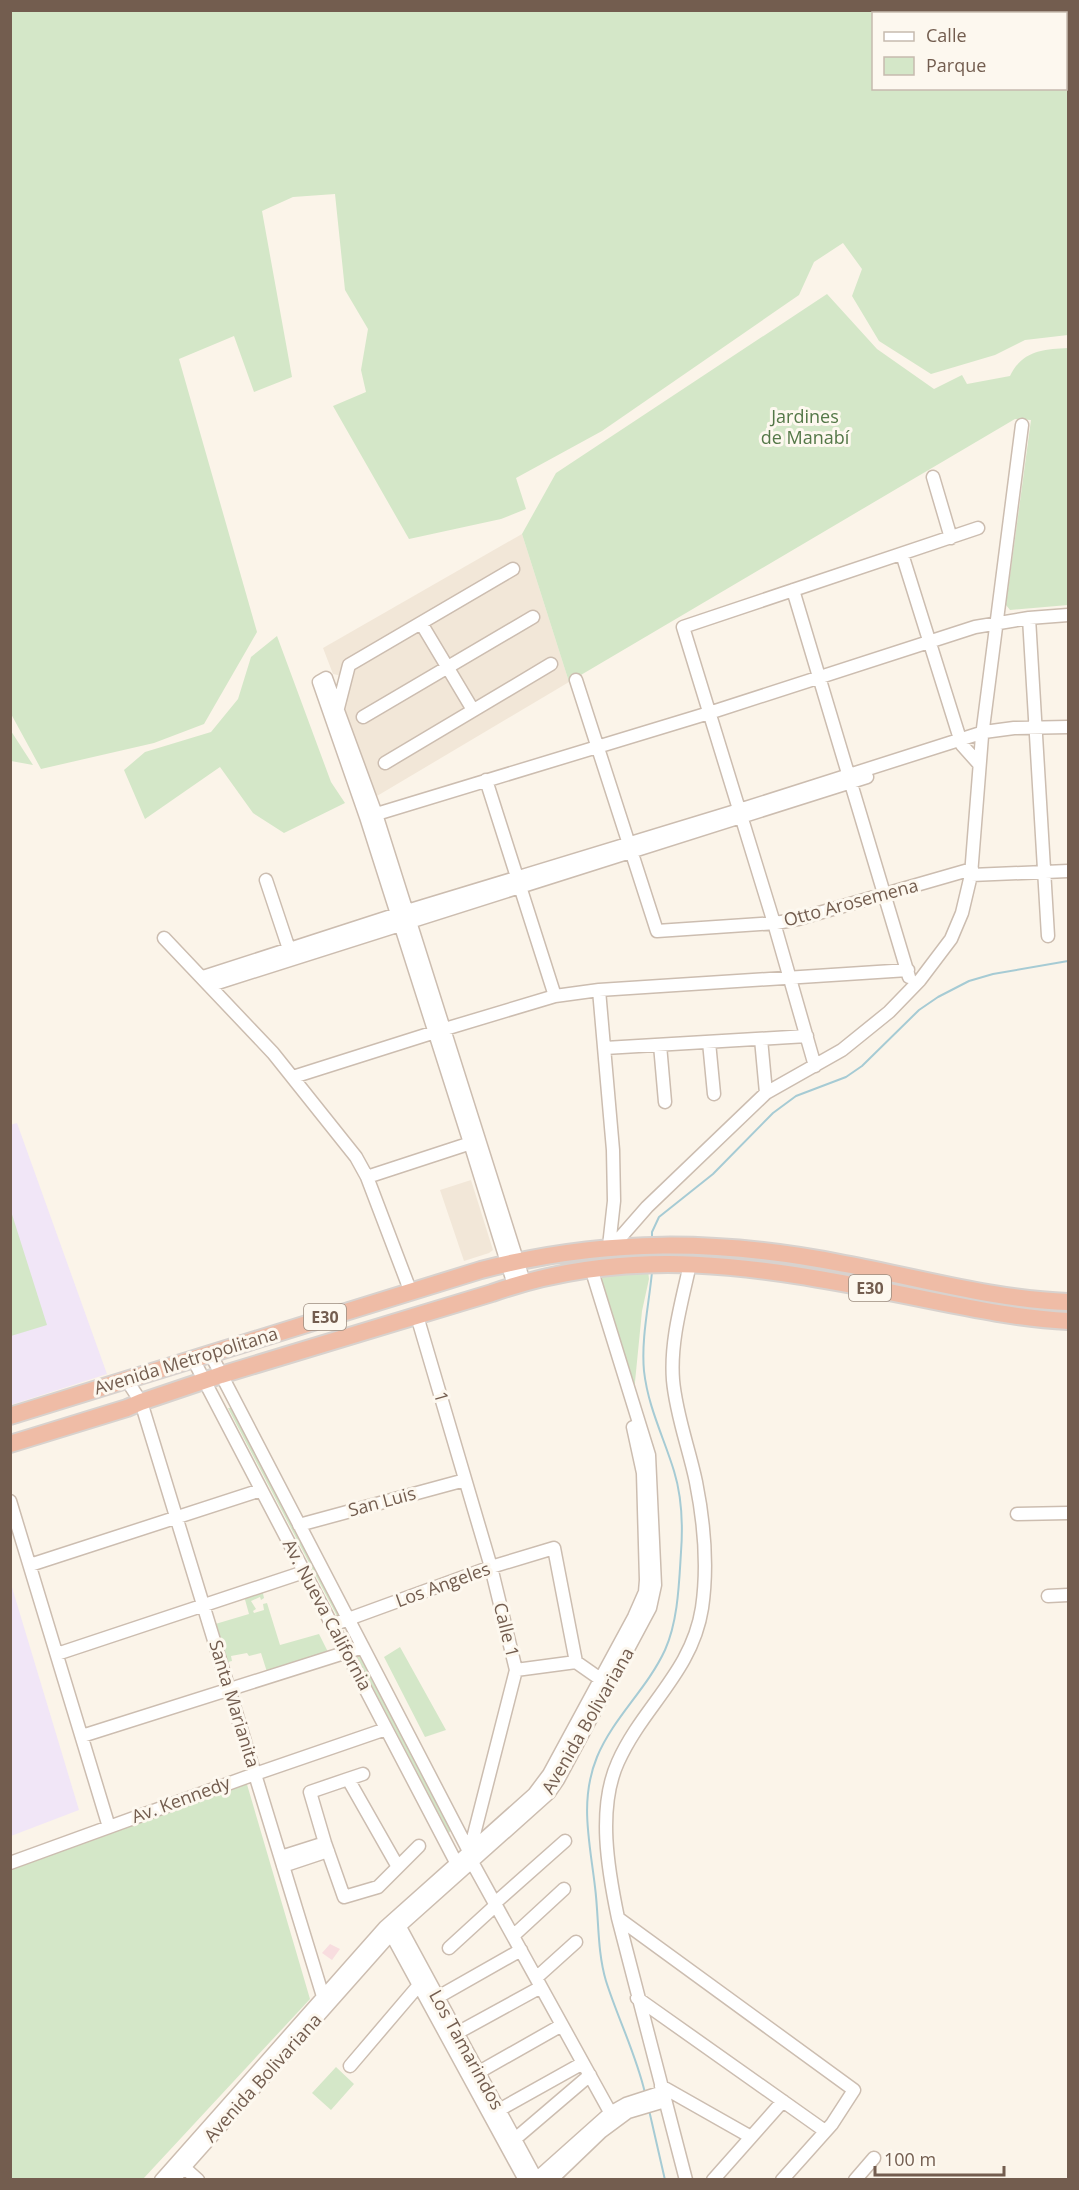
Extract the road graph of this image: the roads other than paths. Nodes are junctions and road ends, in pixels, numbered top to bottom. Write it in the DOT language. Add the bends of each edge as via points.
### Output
graph roads {
  1 [pos="1022,425"];
  2 [pos="933,477"];
  3 [pos="978,528"];
  4 [pos="951,538"];
  5 [pos="902,554"];
  6 [pos="513,569"];
  7 [pos="793,590"];
  8 [pos="1068,615"];
  9 [pos="533,616"];
  10 [pos="1029,618"];
  11 [pos="421,623"];
  12 [pos="996,623"];
  13 [pos="930,641"];
  14 [pos="551,664"];
  15 [pos="447,667"];
  16 [pos="819,677"];
  17 [pos="576,680"];
  18 [pos="338,708"];
  19 [pos="473,710"];
  20 [pos="709,712"];
  21 [pos="363,717"];
  22 [pos="1068,727"];
  23 [pos="1036,728"];
  24 [pos="983,734"];
  25 [pos="961,742"];
  26 [pos="597,746"];
  27 [pos="385,763"];
  28 [pos="980,764"];
  29 [pos="850,779"];
  30 [pos="486,780"];
  31 [pos="741,814"];
  32 [pos="371,816"];
  33 [pos="630,848"];
  34 [pos="1044,871"];
  35 [pos="1068,871"];
  36 [pos="971,872"];
  37 [pos="266,880"];
  38 [pos="520,882"];
  39 [pos="885,894"];
  40 [pos="404,917"];
  41 [pos="774,923"];
  42 [pos="1048,936"];
  43 [pos="164,938"];
  44 [pos="291,954"];
  45 [pos="909,970"];
  46 [pos="790,978"];
  47 [pos="207,981"];
  48 [pos="599,990"];
  49 [pos="909,992"];
  50 [pos="555,996"];
  51 [pos="440,1031"];
  52 [pos="807,1036"];
  53 [pos="761,1039"];
  54 [pos="709,1042"];
  55 [pos="660,1045"];
  56 [pos="605,1048"];
  57 [pos="815,1066"];
  58 [pos="293,1077"];
  59 [pos="766,1093"];
  60 [pos="714,1094"];
  61 [pos="665,1102"];
  62 [pos="476,1141"];
  63 [pos="367,1178"];
  64 [pos="636,1219"];
  65 [pos="644,1245"];
  66 [pos="610,1246"];
  67 [pos="513,1262"];
  68 [pos="690,1264"];
  69 [pos="588,1269"];
  70 [pos="519,1283"];
  71 [pos="940,1284"];
  72 [pos="410,1290"];
  73 [pos="936,1302"];
  74 [pos="1068,1302"];
  75 [pos="417,1316"];
  76 [pos="1068,1321"];
  77 [pos="210,1353"];
  78 [pos="193,1359"];
  79 [pos="221,1375"];
  80 [pos="126,1379"];
  81 [pos="204,1380"];
  82 [pos="141,1401"];
  83 [pos="10,1416"];
  84 [pos="10,1444"];
  85 [pos="465,1480"];
  86 [pos="261,1490"];
  87 [pos="10,1501"];
  88 [pos="1068,1513"];
  89 [pos="1017,1514"];
  90 [pos="176,1517"];
  91 [pos="299,1525"];
  92 [pos="30,1565"];
  93 [pos="491,1567"];
  94 [pos="304,1572"];
  95 [pos="1068,1595"];
  96 [pos="1048,1596"];
  97 [pos="203,1604"];
  98 [pos="348,1619"];
  99 [pos="332,1625"];
  100 [pos="363,1647"];
  101 [pos="346,1653"];
  102 [pos="57,1654"];
  103 [pos="576,1662"];
  104 [pos="516,1670"];
  105 [pos="605,1682"];
  106 [pos="229,1690"];
  107 [pos="386,1729"];
  108 [pos="82,1736"];
  109 [pos="255,1774"];
  110 [pos="363,1774"];
  111 [pos="348,1779"];
  112 [pos="109,1827"];
  113 [pos="565,1841"];
  114 [pos="419,1846"];
  115 [pos="326,1847"];
  116 [pos="472,1858"];
  117 [pos="282,1862"];
  118 [pos="10,1863"];
  119 [pos="398,1867"];
  120 [pos="459,1868"];
  121 [pos="564,1889"];
  122 [pos="496,1904"];
  123 [pos="618,1918"];
  124 [pos="392,1927"];
  125 [pos="513,1936"];
  126 [pos="576,1942"];
  127 [pos="449,1948"];
  128 [pos="521,1950"];
  129 [pos="539,1982"];
  130 [pos="419,1986"];
  131 [pos="438,1997"];
  132 [pos="637,1998"];
  133 [pos="325,2002"];
  134 [pos="562,2025"];
  135 [pos="457,2033"];
  136 [pos="583,2063"];
  137 [pos="350,2066"];
  138 [pos="479,2072"];
  139 [pos="590,2075"];
  140 [pos="663,2093"];
  141 [pos="783,2101"];
  142 [pos="499,2110"];
  143 [pos="612,2117"];
  144 [pos="825,2131"];
  145 [pos="751,2137"];
  146 [pos="515,2139"];
  147 [pos="874,2158"];
  148 [pos="180,2164"];
  149 [pos="536,2179"];
  150 [pos="161,2180"];
  151 [pos="173,2180"];
  152 [pos="198,2180"];
  153 [pos="525,2180"];
  154 [pos="551,2180"];
  155 [pos="686,2180"];
  156 [pos="713,2180"];
  157 [pos="782,2180"];
  158 [pos="855,2180"];
  1 -- 12 [label="street"];
  2 -- 4 [label="street"];
  3 -- 4 [label="street"];
  4 -- 5 [label="street"];
  5 -- 7 [label="street"];
  5 -- 13 [label="street"];
  6 -- 11 [label="street"];
  7 -- 16 [label="street"];
  7 -- 20 [label="street" via="683,627"];
  8 -- 10 [label="street"];
  9 -- 15 [label="street"];
  10 -- 12 [label="street"];
  10 -- 23 [label="street"];
  11 -- 15 [label="street"];
  11 -- 18 [label="street" via="349,665"];
  12 -- 13 [label="street"];
  12 -- 24 [label="street"];
  13 -- 16 [label="street"];
  13 -- 25 [label="street"];
  14 -- 19 [label="street"];
  15 -- 19 [label="street"];
  15 -- 21 [label="street"];
  16 -- 20 [label="street"];
  16 -- 29 [label="street"];
  17 -- 26 [label="street"];
  18 -- 32 [label="street"];
  18 -- 32 [label="street" via="326,678 319,682"];
  19 -- 27 [label="street"];
  20 -- 26 [label="street"];
  20 -- 31 [label="street"];
  22 -- 23 [label="street"];
  23 -- 24 [label="street"];
  23 -- 34 [label="street"];
  24 -- 25 [label="street"];
  24 -- 28 [label="street"];
  25 -- 28 [label="street"];
  25 -- 29 [label="street"];
  26 -- 30 [label="street"];
  26 -- 33 [label="street"];
  28 -- 36 [label="street"];
  29 -- 31 [label="street"];
  29 -- 39 [label="street"];
  30 -- 32 [label="street"];
  30 -- 38 [label="street"];
  31 -- 33 [label="street"];
  31 -- 41 [label="street"];
  32 -- 40 [label="street"];
  33 -- 38 [label="street"];
  33 -- 41 [label="street, Otto Arosemena" via="657,930"];
  34 -- 35 [label="street, Otto Arosemena"];
  34 -- 36 [label="street, Otto Arosemena"];
  34 -- 42 [label="street"];
  36 -- 39 [label="street, Otto Arosemena"];
  36 -- 49 [label="street" via="962,913 951,939"];
  37 -- 44 [label="street"];
  38 -- 40 [label="street"];
  38 -- 50 [label="street"];
  39 -- 41 [label="street, Otto Arosemena"];
  39 -- 45 [label="street"];
  40 -- 44 [label="street"];
  40 -- 51 [label="street"];
  41 -- 46 [label="street"];
  43 -- 47 [label="street"];
  44 -- 47 [label="street"];
  45 -- 46 [label="street"];
  45 -- 49 [label="street"];
  46 -- 48 [label="street"];
  46 -- 52 [label="street"];
  47 -- 58 [label="street"];
  48 -- 50 [label="street"];
  48 -- 56 [label="street"];
  49 -- 57 [label="street" via="860,1036"];
  50 -- 51 [label="street"];
  51 -- 58 [label="street"];
  51 -- 62 [label="street"];
  52 -- 53 [label="street"];
  52 -- 57 [label="street"];
  53 -- 54 [label="street"];
  53 -- 59 [label="street"];
  54 -- 55 [label="street"];
  54 -- 60 [label="street"];
  55 -- 56 [label="street"];
  55 -- 61 [label="street"];
  56 -- 66 [label="street" via="614,1172"];
  57 -- 59 [label="street"];
  58 -- 63 [label="street" via="347,1144"];
  59 -- 64 [label="street"];
  62 -- 63 [label="street"];
  62 -- 67 [label="street"];
  63 -- 72 [label="street"];
  64 -- 65 [label="street" via="637,1233"];
  64 -- 66 [label="street"];
  65 -- 66 [label="highway, Avenida Metropolitana / E30"];
  65 -- 71 [label="highway, Avenida Metropolitana / E30" via="729,1248 795,1256"];
  66 -- 67 [label="highway, Avenida Metropolitana / E30"];
  67 -- 70 [label="street"];
  67 -- 72 [label="highway, Avenida Metropolitana / E30"];
  68 -- 69 [label="highway, E30"];
  68 -- 73 [label="highway, E30" via="727,1265 822,1279"];
  68 -- 123 [label="street" via="674,1342 673,1378 699,1502 704,1593 698,1627 684,1661 628,1744 611,1780 608,1842"];
  69 -- 70 [label="highway, E30"];
  69 -- 105 [label="street, Avenida Bolivariana" via="643,1473 645,1592"];
  70 -- 75 [label="highway, E30"];
  71 -- 73 [label="highway"];
  71 -- 74 [label="highway, Avenida Metropolitana / E30"];
  72 -- 77 [label="highway, Avenida Metropolitana / E30"];
  73 -- 76 [label="highway, E30"];
  75 -- 79 [label="highway, E30"];
  75 -- 85 [label="street, 1"];
  77 -- 78 [label="highway, Avenida Metropolitana / E30"];
  77 -- 79 [label="street, Av. Nueva California"];
  78 -- 80 [label="highway, Avenida Metropolitana / E30"];
  78 -- 81 [label="street, Av. Nueva California"];
  79 -- 81 [label="highway, E30"];
  79 -- 91 [label="street, Av. Nueva California"];
  80 -- 82 [label="street, Santa Marianita"];
  80 -- 83 [label="highway, Avenida Metropolitana / E30"];
  81 -- 82 [label="highway, E30"];
  81 -- 86 [label="street, Av. Nueva California"];
  82 -- 84 [label="highway, Avenida Metropolitana / E30"];
  82 -- 90 [label="street, Santa Marianita"];
  85 -- 91 [label="street, San Luis"];
  85 -- 93 [label="street, Calle 1"];
  86 -- 90 [label="street"];
  86 -- 94 [label="street, Av. Nueva California"];
  87 -- 92 [label="street"];
  88 -- 89 [label="street"];
  90 -- 92 [label="street"];
  90 -- 97 [label="street, Santa Marianita"];
  91 -- 98 [label="street, Av. Nueva California"];
  92 -- 102 [label="street"];
  93 -- 98 [label="street, Los Angeles"];
  93 -- 103 [label="street, Los Angeles" via="554,1548"];
  93 -- 104 [label="street, Calle 1"];
  94 -- 97 [label="street"];
  94 -- 99 [label="street, Av. Nueva California"];
  95 -- 96 [label="street"];
  97 -- 102 [label="street"];
  97 -- 106 [label="street, Santa Marianita"];
  98 -- 99 [label="street, Los Angeles"];
  98 -- 100 [label="street, Av. Nueva California"];
  99 -- 101 [label="street, Av. Nueva California"];
  100 -- 101 [label="street"];
  100 -- 116 [label="street, Av. Nueva California"];
  101 -- 106 [label="street"];
  101 -- 107 [label="street, Av. Nueva California"];
  102 -- 108 [label="street"];
  103 -- 104 [label="street"];
  103 -- 105 [label="street"];
  104 -- 116 [label="street, Calle 1"];
  105 -- 116 [label="street, Avenida Bolivariana" via="549,1793"];
  106 -- 108 [label="street"];
  106 -- 109 [label="street, Santa Marianita"];
  107 -- 109 [label="street, Av. Kennedy"];
  107 -- 120 [label="street, Av. Nueva California"];
  108 -- 112 [label="street"];
  109 -- 112 [label="street, Av. Kennedy"];
  109 -- 117 [label="street, Santa Marianita"];
  110 -- 111 [label="street"];
  111 -- 115 [label="street" via="310,1792"];
  111 -- 119 [label="street"];
  112 -- 118 [label="street, Av. Kennedy"];
  113 -- 122 [label="street"];
  114 -- 119 [label="street"];
  115 -- 117 [label="street"];
  115 -- 119 [label="street" via="344,1897 378,1887"];
  116 -- 120 [label="street, Avenida Bolivariana"];
  116 -- 122 [label="street, Av. Nueva California"];
  117 -- 133 [label="street, Santa Marianita"];
  120 -- 124 [label="street, Avenida Bolivariana"];
  121 -- 125 [label="street"];
  122 -- 125 [label="street, Av. Nueva California"];
  122 -- 127 [label="street"];
  123 -- 132 [label="street"];
  123 -- 144 [label="street" via="854,2090"];
  124 -- 130 [label="street, Los Tamarindos"];
  124 -- 131 [label="street, Los Tamarindos"];
  124 -- 133 [label="street, Avenida Bolivariana"];
  125 -- 128 [label="street, Av. Nueva California"];
  126 -- 129 [label="street"];
  128 -- 129 [label="street, Av. Nueva California"];
  128 -- 131 [label="street"];
  129 -- 134 [label="street, Av. Nueva California"];
  129 -- 135 [label="street"];
  130 -- 137 [label="street"];
  130 -- 153 [label="street, Los Tamarindos"];
  131 -- 135 [label="street, Los Tamarindos"];
  132 -- 140 [label="street"];
  132 -- 141 [label="street"];
  133 -- 148 [label="street, Avenida Bolivariana"];
  134 -- 136 [label="street, Av. Nueva California"];
  134 -- 138 [label="street"];
  135 -- 138 [label="street, Los Tamarindos"];
  136 -- 139 [label="street, Av. Nueva California"];
  136 -- 142 [label="street"];
  138 -- 142 [label="street, Los Tamarindos"];
  139 -- 143 [label="street, Av. Nueva California"];
  139 -- 146 [label="street"];
  140 -- 143 [label="street"];
  140 -- 145 [label="street"];
  140 -- 155 [label="street"];
  141 -- 144 [label="street"];
  141 -- 145 [label="street"];
  142 -- 146 [label="street, Los Tamarindos"];
  143 -- 149 [label="street"];
  143 -- 154 [label="street"];
  144 -- 157 [label="street"];
  145 -- 156 [label="street"];
  146 -- 149 [label="street, Los Tamarindos"];
  147 -- 158 [label="street"];
  148 -- 150 [label="street, Avenida Bolivariana"];
  148 -- 151 [label="street, Avenida Bolivariana"];
  148 -- 152 [label="street"];
}
